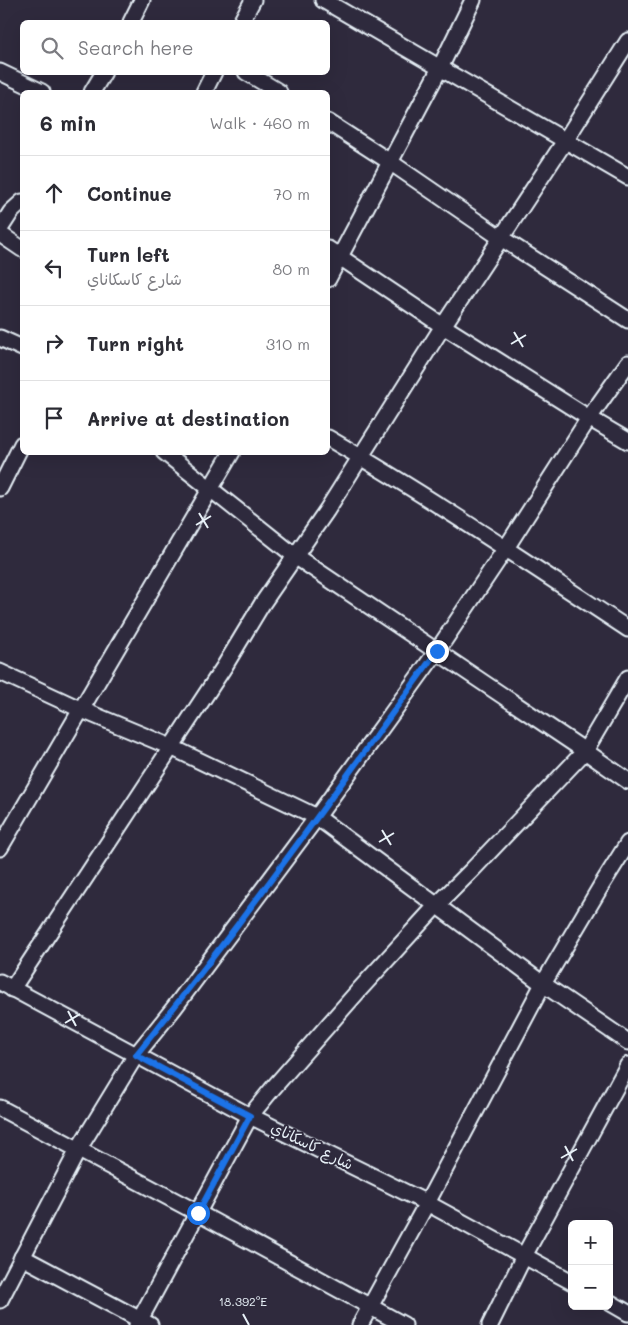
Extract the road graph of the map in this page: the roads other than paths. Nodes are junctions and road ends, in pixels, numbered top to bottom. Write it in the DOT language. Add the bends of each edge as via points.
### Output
graph roads {
  1 [pos="142,0"];
  2 [pos="253,0"];
  3 [pos="323,0"];
  4 [pos="473,0"];
  5 [pos="132,20"];
  6 [pos="242,20"];
  7 [pos="628,41"];
  8 [pos="440,68"];
  9 [pos="0,72"];
  10 [pos="102,75"];
  11 [pos="212,75"];
  12 [pos="251,75"];
  13 [pos="38,90"];
  14 [pos="93,90"];
  15 [pos="205,90"];
  16 [pos="276,90"];
  17 [pos="330,123"];
  18 [pos="565,141"];
  19 [pos="390,162"];
  20 [pos="628,177"];
  21 [pos="20,204"];
  22 [pos="0,229"];
  23 [pos="0,234"];
  24 [pos="501,238"];
  25 [pos="20,248"];
  26 [pos="333,252"];
  27 [pos="330,268"];
  28 [pos="628,320"];
  29 [pos="444,326"];
  30 [pos="0,338"];
  31 [pos="20,347"];
  32 [pos="628,363"];
  33 [pos="588,418"];
  34 [pos="330,439"];
  35 [pos="628,441"];
  36 [pos="20,448"];
  37 [pos="168,455"];
  38 [pos="230,455"];
  39 [pos="361,457"];
  40 [pos="0,488"];
  41 [pos="211,490"];
  42 [pos="506,548"];
  43 [pos="294,556"];
  44 [pos="628,629"];
  45 [pos="437,651"];
  46 [pos="0,672"];
  47 [pos="628,678"];
  48 [pos="82,710"];
  49 [pos="171,747"];
  50 [pos="585,751"];
  51 [pos="628,782"];
  52 [pos="317,817"];
  53 [pos="628,843"];
  54 [pos="0,848"];
  55 [pos="436,906"];
  56 [pos="543,984"];
  57 [pos="6,986"];
  58 [pos="628,1042"];
  59 [pos="136,1055"];
  60 [pos="628,1065"];
  61 [pos="0,1108"];
  62 [pos="250,1116"];
  63 [pos="78,1150"];
  64 [pos="427,1202"];
  65 [pos="198,1213"];
  66 [pos="524,1256"];
  67 [pos="22,1257"];
  68 [pos="568,1280"];
  69 [pos="0,1300"];
  70 [pos="613,1304"];
  71 [pos="370,1306"];
  72 [pos="628,1312"];
  73 [pos="628,1316"];
  74 [pos="142,1323"];
  75 [pos="360,1325"];
  76 [pos="404,1325"];
  77 [pos="490,1325"];
  78 [pos="624,1325"];
  1 -- 5 [label="street"];
  2 -- 6 [label="street"];
  3 -- 8 [label="street"];
  4 -- 8 [label="street"];
  7 -- 18 [label="street"];
  8 -- 18 [label="street"];
  8 -- 19 [label="street"];
  9 -- 13 [label="street"];
  10 -- 14 [label="street"];
  11 -- 15 [label="street"];
  12 -- 16 [label="street"];
  17 -- 19 [label="street"];
  18 -- 20 [label="street"];
  18 -- 24 [label="street"];
  19 -- 24 [label="street"];
  19 -- 26 [label="street"];
  21 -- 22 [label="street"];
  23 -- 25 [label="street"];
  24 -- 28 [label="street"];
  24 -- 29 [label="street"];
  26 -- 27 [label="street"];
  26 -- 29 [label="street"];
  29 -- 33 [label="street"];
  29 -- 39 [label="street"];
  30 -- 31 [label="street"];
  32 -- 33 [label="street"];
  33 -- 35 [label="street"];
  33 -- 42 [label="street"];
  34 -- 39 [label="street"];
  36 -- 40 [label="street"];
  37 -- 41 [label="street"];
  38 -- 41 [label="street"];
  39 -- 42 [label="street"];
  39 -- 43 [label="street"];
  41 -- 43 [label="street"];
  41 -- 48 [label="street"];
  42 -- 44 [label="street"];
  42 -- 45 [label="street"];
  43 -- 45 [label="street"];
  43 -- 49 [label="street"];
  45 -- 50 [label="street"];
  45 -- 52 [label="street"];
  46 -- 48 [label="street"];
  47 -- 50 [label="street"];
  48 -- 49 [label="street"];
  48 -- 54 [label="street"];
  49 -- 52 [label="street"];
  49 -- 57 [label="street"];
  50 -- 51 [label="street"];
  50 -- 55 [label="street"];
  52 -- 55 [label="street"];
  52 -- 59 [label="street"];
  53 -- 56 [label="street"];
  55 -- 56 [label="street"];
  55 -- 62 [label="street"];
  56 -- 58 [label="street"];
  56 -- 64 [label="street"];
  57 -- 59 [label="street, شارع كاسكاناي"];
  59 -- 62 [label="street, شارع كاسكاناي"];
  59 -- 63 [label="street"];
  60 -- 66 [label="street"];
  61 -- 63 [label="street"];
  62 -- 64 [label="street, شارع كاسكاناي"];
  62 -- 65 [label="street"];
  63 -- 65 [label="street"];
  63 -- 67 [label="street"];
  64 -- 66 [label="street, شارع كاسكاناي"];
  64 -- 71 [label="street"];
  65 -- 71 [label="street"];
  65 -- 74 [label="street"];
  66 -- 68 [label="street, شارع كاسكاناي"];
  66 -- 77 [label="street"];
  67 -- 69 [label="street"];
  67 -- 74 [label="street"];
  70 -- 72 [label="street"];
  71 -- 75 [label="street"];
  71 -- 76 [label="street"];
  73 -- 78 [label="street"];
}
